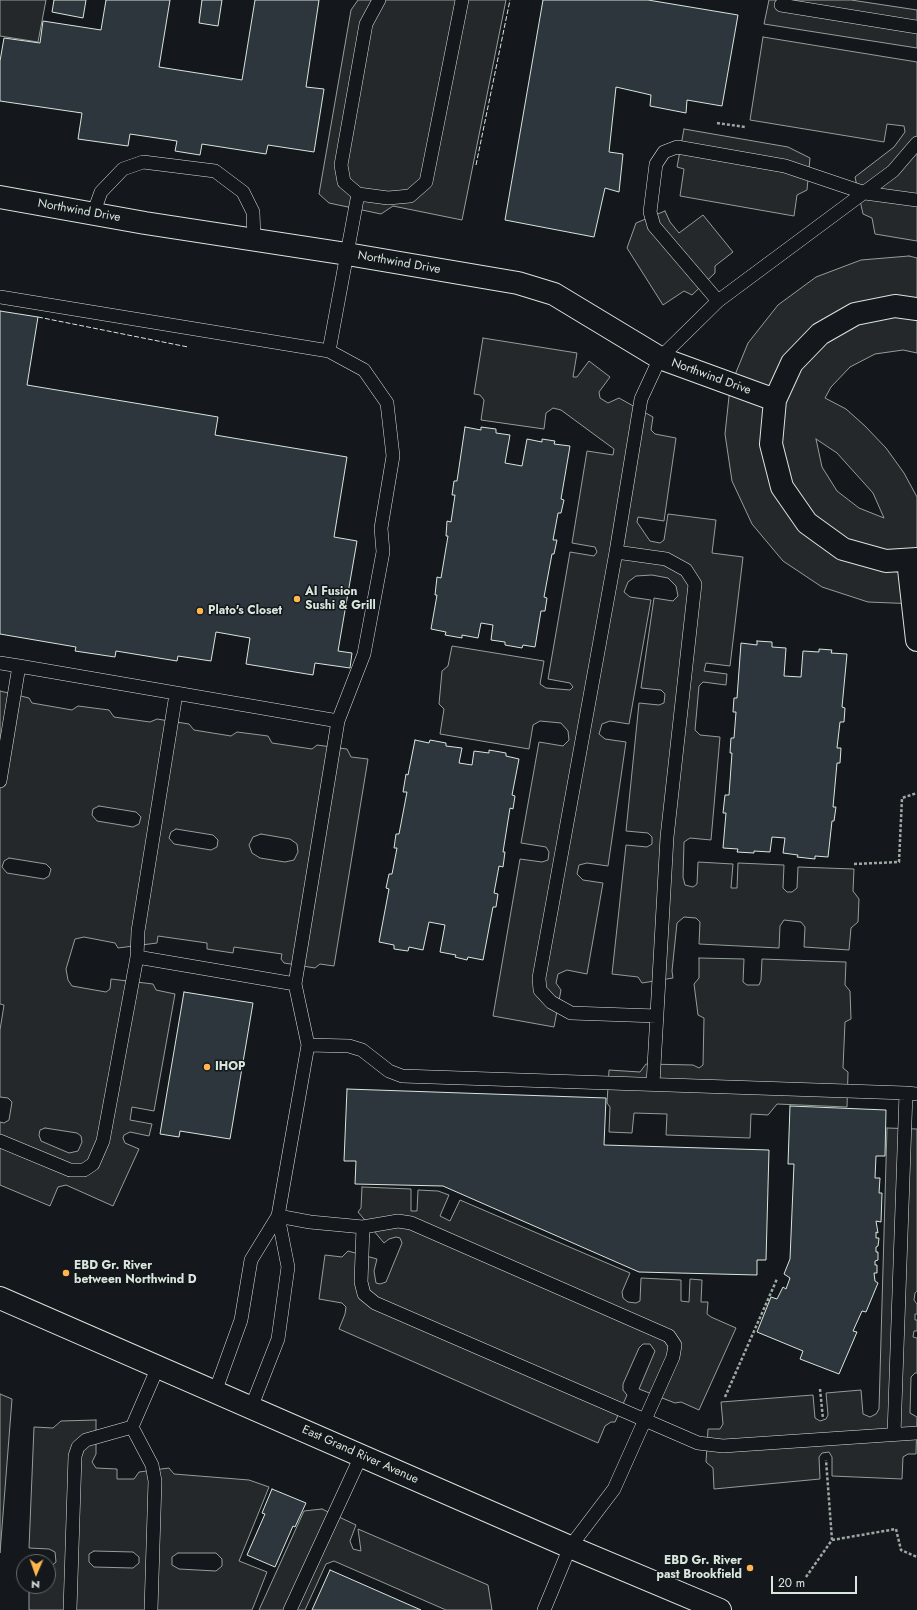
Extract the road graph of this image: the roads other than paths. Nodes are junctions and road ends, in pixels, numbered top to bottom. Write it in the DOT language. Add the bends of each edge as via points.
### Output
graph roads {
  1 [pos="379,0"];
  2 [pos="462,0"];
  3 [pos="781,5"];
  4 [pos="917,27"];
  5 [pos="917,143"];
  6 [pos="865,193"];
  7 [pos="358,194"];
  8 [pos="0,197"];
  9 [pos="917,200"];
  10 [pos="93,214"];
  11 [pos="254,239"];
  12 [pos="347,254"];
  13 [pos="0,297"];
  14 [pos="718,301"];
  15 [pos="917,309"];
  16 [pos="329,351"];
  17 [pos="660,358"];
  18 [pos="775,400"];
  19 [pos="616,552"];
  20 [pos="912,560"];
  21 [pos="917,640"];
  22 [pos="0,663"];
  23 [pos="19,666"];
  24 [pos="176,694"];
  25 [pos="338,721"];
  26 [pos="0,781"];
  27 [pos="137,957"];
  28 [pos="295,984"];
  29 [pos="657,1016"];
  30 [pos="308,1046"];
  31 [pos="653,1084"];
  32 [pos="911,1093"];
  33 [pos="0,1141"];
  34 [pos="278,1216"];
  35 [pos="363,1227"];
  36 [pos="0,1298"];
  37 [pos="158,1367"];
  38 [pos="215,1392"];
  39 [pos="252,1408"];
  40 [pos="645,1420"];
  41 [pos="132,1427"];
  42 [pos="917,1433"];
  43 [pos="894,1434"];
  44 [pos="361,1456"];
  45 [pos="570,1547"];
  46 [pos="70,1610"];
  47 [pos="151,1610"];
  48 [pos="290,1610"];
  49 [pos="544,1610"];
  50 [pos="720,1610"];
  1 -- 7 [label="lane" via="366,24 341,165 344,182"];
  2 -- 7 [label="lane" via="426,182 410,196 388,198"];
  3 -- 4 [label="lane"];
  5 -- 6 [label="lane" via="893,171"];
  6 -- 9 [label="lane"];
  6 -- 14 [label="lane"];
  6 -- 14 [label="lane" via="785,166 677,147 664,152 656,164 650,212 654,226"];
  7 -- 12 [label="lane"];
  8 -- 10 [label="street, Northwind Drive"];
  10 -- 11 [label="street, Northwind Drive"];
  10 -- 11 [label="lane" via="101,192 123,169 143,162 215,171 243,192 253,212"];
  11 -- 12 [label="street, Northwind Drive"];
  12 -- 16 [label="lane"];
  12 -- 17 [label="street, Northwind Drive" via="518,283 554,294"];
  13 -- 16 [label="lane"];
  14 -- 17 [label="lane"];
  15 -- 18 [label="street" via="895,306 855,314 820,334 792,363"];
  16 -- 25 [label="lane" via="364,370 387,403 393,456 381,528 383,552 364,654"];
  17 -- 18 [label="street, Northwind Drive"];
  17 -- 19 [label="lane" via="640,399"];
  18 -- 20 [label="street" via="771,444 778,472 782,486 807,523 843,549 886,561"];
  19 -- 29 [label="lane" via="666,559 686,570 695,584 667,837"];
  19 -- 29 [label="lane" via="539,978 540,990 551,1002 571,1013"];
  20 -- 21 [label="street"];
  22 -- 23 [label="lane"];
  23 -- 24 [label="lane"];
  23 -- 26 [label="lane"];
  24 -- 25 [label="lane"];
  24 -- 27 [label="lane" via="138,931"];
  25 -- 28 [label="lane"];
  27 -- 28 [label="lane"];
  27 -- 33 [label="lane" via="103,1141 93,1164 84,1170 70,1170"];
  28 -- 30 [label="lane"];
  29 -- 31 [label="lane"];
  30 -- 31 [label="lane" via="349,1046 362,1050 389,1071 402,1076"];
  30 -- 34 [label="lane"];
  31 -- 32 [label="lane"];
  32 -- 43 [label="lane"];
  34 -- 35 [label="lane"];
  34 -- 38 [label="lane" via="251,1260 241,1320"];
  34 -- 39 [label="lane" via="288,1267 278,1339"];
  35 -- 40 [label="lane" via="361,1282 364,1294 374,1303"];
  35 -- 40 [label="lane" via="398,1221 411,1223 669,1336 675,1345 673,1357"];
  36 -- 37 [label="street, East Grand River Avenue"];
  37 -- 38 [label="street, East Grand River Avenue"];
  37 -- 41 [label="lane"];
  38 -- 39 [label="street, East Grand River Avenue"];
  39 -- 44 [label="street, East Grand River Avenue"];
  40 -- 43 [label="lane" via="698,1443 723,1446"];
  40 -- 45 [label="lane" via="614,1489"];
  41 -- 46 [label="lane" via="86,1440 78,1447 75,1456"];
  41 -- 47 [label="lane" via="152,1465 155,1481"];
  42 -- 43 [label="lane"];
  44 -- 45 [label="street, East Grand River Avenue"];
  44 -- 48 [label="lane"];
  45 -- 49 [label="lane"];
  45 -- 50 [label="street, East Grand River Avenue"];
}
